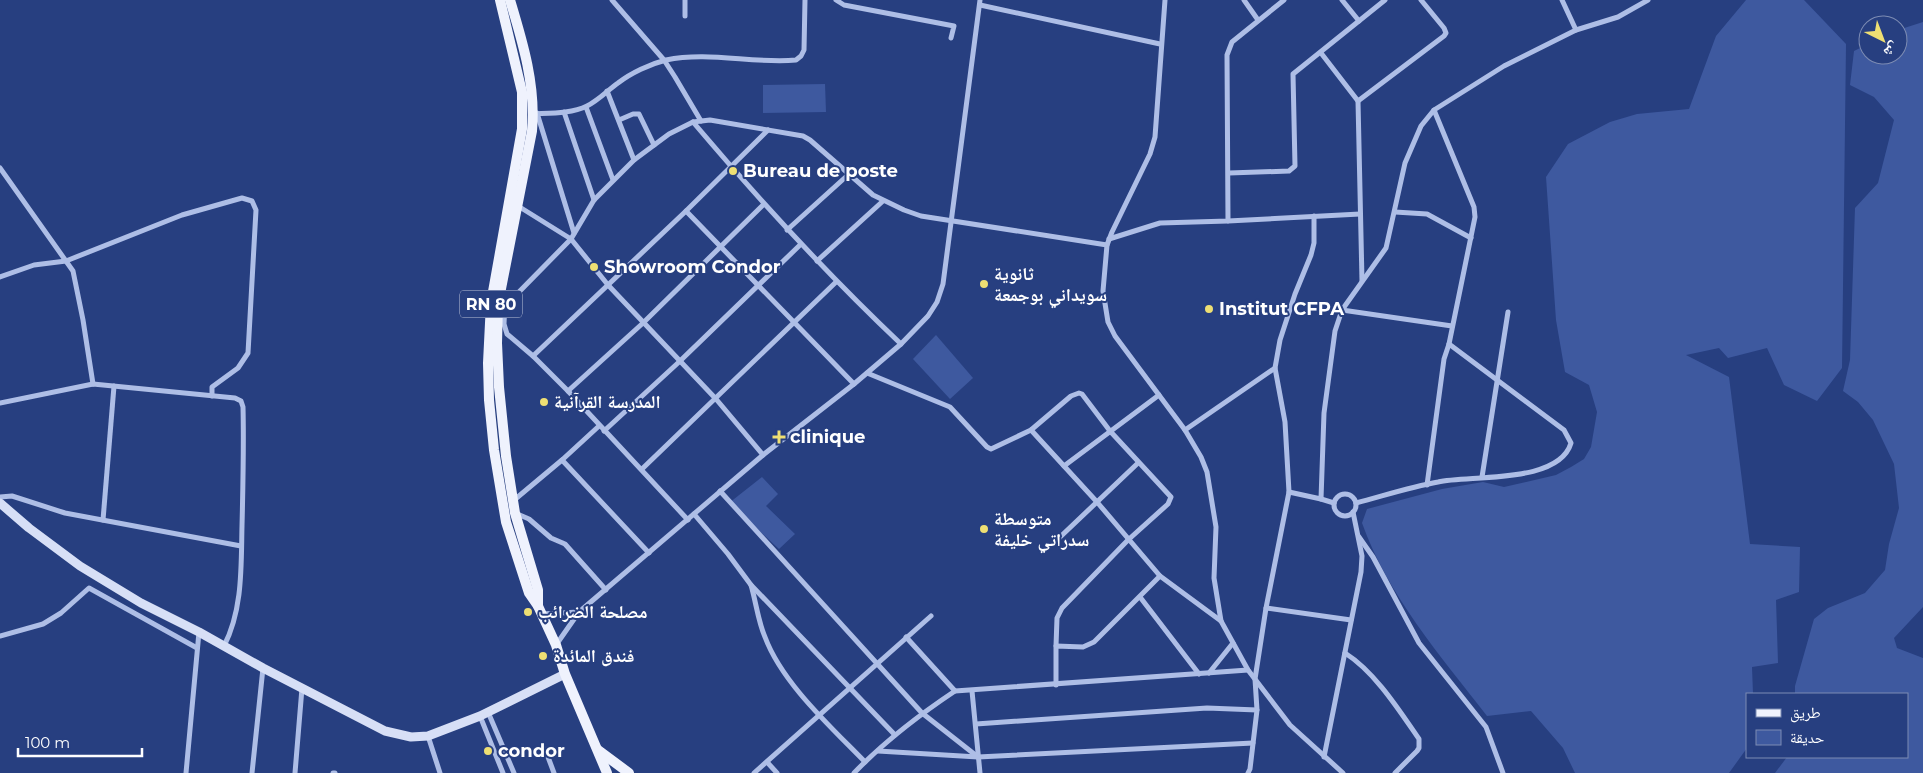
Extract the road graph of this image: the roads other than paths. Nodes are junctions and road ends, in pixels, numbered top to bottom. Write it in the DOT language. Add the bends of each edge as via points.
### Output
graph roads {
  1 [pos="500,0"];
  2 [pos="510,0"];
  3 [pos="612,0"];
  4 [pos="685,0"];
  5 [pos="805,0"];
  6 [pos="836,0"];
  7 [pos="1164,0"];
  8 [pos="1244,0"];
  9 [pos="1284,0"];
  10 [pos="1342,0"];
  11 [pos="1385,0"];
  12 [pos="1421,0"];
  13 [pos="1562,0"];
  14 [pos="1648,0"];
  15 [pos="980,2"];
  16 [pos="684,16"];
  17 [pos="1258,20"];
  18 [pos="1359,21"];
  19 [pos="1576,30"];
  20 [pos="951,38"];
  21 [pos="1160,44"];
  22 [pos="1320,53"];
  23 [pos="664,60"];
  24 [pos="607,91"];
  25 [pos="1358,101"];
  26 [pos="586,106"];
  27 [pos="1434,110"];
  28 [pos="564,112"];
  29 [pos="531,114"];
  30 [pos="619,120"];
  31 [pos="701,121"];
  32 [pos="693,122"];
  33 [pos="768,130"];
  34 [pos="654,145"];
  35 [pos="634,160"];
  36 [pos="730,167"];
  37 [pos="0,168"];
  38 [pos="1229,173"];
  39 [pos="849,174"];
  40 [pos="613,180"];
  41 [pos="594,200"];
  42 [pos="883,201"];
  43 [pos="764,204"];
  44 [pos="518,206"];
  45 [pos="686,211"];
  46 [pos="1395,212"];
  47 [pos="1360,214"];
  48 [pos="1314,216"];
  49 [pos="951,220"];
  50 [pos="1228,221"];
  51 [pos="787,230"];
  52 [pos="574,233"];
  53 [pos="1471,238"];
  54 [pos="570,239"];
  55 [pos="1110,239"];
  56 [pos="801,244"];
  57 [pos="720,245"];
  58 [pos="1107,246"];
  59 [pos="66,261"];
  60 [pos="817,262"];
  61 [pos="0,277"];
  62 [pos="1362,280"];
  63 [pos="836,282"];
  64 [pos="759,284"];
  65 [pos="608,285"];
  66 [pos="502,303"];
  67 [pos="1342,310"];
  68 [pos="1508,312"];
  69 [pos="795,322"];
  70 [pos="643,323"];
  71 [pos="1452,326"];
  72 [pos="901,344"];
  73 [pos="1449,344"];
  74 [pos="533,356"];
  75 [pos="679,362"];
  76 [pos="1275,368"];
  77 [pos="867,373"];
  78 [pos="1497,380"];
  79 [pos="93,384"];
  80 [pos="854,384"];
  81 [pos="114,386"];
  82 [pos="568,391"];
  83 [pos="1159,395"];
  84 [pos="212,396"];
  85 [pos="716,399"];
  86 [pos="0,403"];
  87 [pos="503,424"];
  88 [pos="599,426"];
  89 [pos="491,427"];
  90 [pos="1031,430"];
  91 [pos="1185,430"];
  92 [pos="604,431"];
  93 [pos="1110,431"];
  94 [pos="763,454"];
  95 [pos="562,460"];
  96 [pos="1138,463"];
  97 [pos="1064,466"];
  98 [pos="642,469"];
  99 [pos="1482,477"];
  100 [pos="1427,484"];
  101 [pos="720,491"];
  102 [pos="1289,492"];
  103 [pos="0,497"];
  104 [pos="1321,499"];
  105 [pos="513,501"];
  106 [pos="1097,502"];
  107 [pos="0,503"];
  108 [pos="1334,503"];
  109 [pos="1356,503"];
  110 [pos="1353,512"];
  111 [pos="515,513"];
  112 [pos="694,514"];
  113 [pos="104,520"];
  114 [pos="688,520"];
  115 [pos="1359,537"];
  116 [pos="1058,539"];
  117 [pos="1128,540"];
  118 [pos="241,546"];
  119 [pos="649,553"];
  120 [pos="1160,576"];
  121 [pos="751,584"];
  122 [pos="606,590"];
  123 [pos="1140,597"];
  124 [pos="1266,608"];
  125 [pos="540,610"];
  126 [pos="579,612"];
  127 [pos="931,616"];
  128 [pos="1351,620"];
  129 [pos="1221,621"];
  130 [pos="199,632"];
  131 [pos="0,636"];
  132 [pos="906,637"];
  133 [pos="1233,643"];
  134 [pos="556,645"];
  135 [pos="224,646"];
  136 [pos="1056,646"];
  137 [pos="197,648"];
  138 [pos="1345,653"];
  139 [pos="877,664"];
  140 [pos="264,668"];
  141 [pos="1248,670"];
  142 [pos="1209,673"];
  143 [pos="565,674"];
  144 [pos="1199,674"];
  145 [pos="1254,679"];
  146 [pos="1056,684"];
  147 [pos="302,688"];
  148 [pos="849,690"];
  149 [pos="956,691"];
  150 [pos="972,691"];
  151 [pos="1257,710"];
  152 [pos="922,713"];
  153 [pos="484,714"];
  154 [pos="820,715"];
  155 [pos="976,724"];
  156 [pos="895,735"];
  157 [pos="428,736"];
  158 [pos="1253,743"];
  159 [pos="544,749"];
  160 [pos="597,749"];
  161 [pos="878,751"];
  162 [pos="978,757"];
  163 [pos="1324,757"];
  164 [pos="767,762"];
  165 [pos="865,762"];
  166 [pos="1251,771"];
  167 [pos="186,773"];
  168 [pos="252,773"];
  169 [pos="295,773"];
  170 [pos="440,773"];
  171 [pos="502,773"];
  172 [pos="514,773"];
  173 [pos="554,773"];
  174 [pos="607,773"];
  175 [pos="629,773"];
  176 [pos="754,773"];
  177 [pos="776,773"];
  178 [pos="854,773"];
  179 [pos="980,773"];
  180 [pos="1342,773"];
  181 [pos="1395,773"];
  182 [pos="1503,773"];
  1 -- 29 [label="main road, RN 80" via="522,92"];
  2 -- 29 [label="main road, RN 80" via="531,78"];
  3 -- 23 [label="street"];
  4 -- 16 [label="street"];
  5 -- 23 [label="street" via="804,50 796,60 704,56"];
  6 -- 20 [label="street" via="844,5 954,26"];
  7 -- 21 [label="street"];
  8 -- 17 [label="street"];
  9 -- 17 [label="street"];
  10 -- 18 [label="street"];
  11 -- 18 [label="street"];
  12 -- 25 [label="street" via="1446,33"];
  13 -- 19 [label="street"];
  14 -- 19 [label="street" via="1618,17"];
  15 -- 21 [label="street"];
  15 -- 49 [label="street"];
  17 -- 38 [label="street" via="1232,42 1227,55"];
  18 -- 22 [label="street"];
  19 -- 27 [label="street" via="1504,66"];
  21 -- 55 [label="street" via="1153,144"];
  22 -- 25 [label="street"];
  22 -- 38 [label="street" via="1293,74 1294,169"];
  23 -- 24 [label="street" via="636,72"];
  23 -- 31 [label="street"];
  24 -- 26 [label="street"];
  24 -- 30 [label="street"];
  25 -- 47 [label="street"];
  26 -- 28 [label="street"];
  26 -- 40 [label="street"];
  27 -- 46 [label="street" via="1421,126 1410,149"];
  27 -- 53 [label="street" via="1474,207"];
  28 -- 29 [label="street"];
  28 -- 41 [label="street"];
  29 -- 44 [label="main road, RN 80"];
  29 -- 52 [label="street"];
  29 -- 89 [label="main road, RN 80" via="522,129 491,303 488,363"];
  30 -- 34 [label="street" via="638,114"];
  30 -- 35 [label="street"];
  31 -- 32 [label="street"];
  31 -- 33 [label="street"];
  32 -- 34 [label="street"];
  32 -- 36 [label="street"];
  33 -- 36 [label="street"];
  33 -- 39 [label="street" via="789,132 810,140"];
  34 -- 35 [label="street"];
  35 -- 40 [label="street"];
  36 -- 43 [label="street"];
  36 -- 45 [label="street"];
  37 -- 59 [label="street"];
  38 -- 50 [label="street"];
  39 -- 42 [label="street"];
  39 -- 51 [label="street"];
  40 -- 41 [label="street"];
  41 -- 52 [label="street"];
  42 -- 49 [label="street" via="921,216"];
  42 -- 60 [label="street"];
  43 -- 51 [label="street"];
  43 -- 57 [label="street"];
  44 -- 54 [label="street"];
  44 -- 66 [label="main road, RN 80"];
  45 -- 57 [label="street"];
  45 -- 65 [label="street"];
  46 -- 53 [label="street" via="1427,214"];
  46 -- 62 [label="street" via="1386,248"];
  47 -- 48 [label="street"];
  47 -- 62 [label="street"];
  48 -- 50 [label="street"];
  48 -- 76 [label="street" via="1312,249 1280,340"];
  49 -- 58 [label="street"];
  49 -- 72 [label="street" via="938,302"];
  50 -- 55 [label="street" via="1160,223"];
  51 -- 56 [label="street"];
  52 -- 54 [label="street"];
  53 -- 71 [label="street"];
  54 -- 65 [label="street"];
  54 -- 66 [label="street" via="526,285"];
  55 -- 58 [label="street"];
  56 -- 60 [label="street"];
  56 -- 64 [label="street"];
  57 -- 64 [label="street"];
  57 -- 70 [label="street"];
  58 -- 83 [label="street" via="1103,291 1108,322"];
  59 -- 61 [label="street" via="34,265"];
  59 -- 79 [label="street" via="73,271"];
  59 -- 84 [label="street" via="182,215 242,198 252,201 256,210 248,353 238,368 212,387"];
  60 -- 63 [label="street"];
  62 -- 67 [label="street"];
  63 -- 69 [label="street"];
  63 -- 72 [label="street"];
  64 -- 69 [label="street"];
  64 -- 75 [label="street"];
  65 -- 70 [label="street"];
  65 -- 74 [label="street"];
  66 -- 74 [label="street" via="506,332"];
  66 -- 87 [label="main road, RN 80" via="497,343"];
  67 -- 71 [label="street"];
  67 -- 104 [label="street" via="1335,331 1324,413"];
  68 -- 78 [label="street"];
  69 -- 80 [label="street"];
  69 -- 85 [label="street"];
  70 -- 75 [label="street"];
  70 -- 82 [label="street"];
  71 -- 73 [label="street"];
  72 -- 77 [label="street"];
  73 -- 78 [label="street"];
  73 -- 100 [label="street" via="1444,359"];
  74 -- 82 [label="street"];
  75 -- 85 [label="street"];
  75 -- 92 [label="street"];
  76 -- 91 [label="street"];
  76 -- 102 [label="street" via="1285,422"];
  77 -- 80 [label="street"];
  77 -- 90 [label="street" via="950,408 987,447 992,448"];
  78 -- 99 [label="street"];
  78 -- 99 [label="street" via="1564,430 1571,443 1564,456 1547,466 1506,477"];
  79 -- 81 [label="street"];
  79 -- 86 [label="street"];
  80 -- 94 [label="street"];
  81 -- 84 [label="street"];
  81 -- 113 [label="street"];
  82 -- 88 [label="street"];
  83 -- 91 [label="street"];
  83 -- 93 [label="street"];
  84 -- 118 [label="street" via="235,398 243,403"];
  85 -- 94 [label="street"];
  85 -- 98 [label="street"];
  87 -- 89 [label="main road"];
  87 -- 105 [label="main road, RN 80"];
  88 -- 92 [label="street"];
  88 -- 95 [label="street"];
  89 -- 125 [label="main road, RN 80" via="506,522 529,593"];
  90 -- 93 [label="street" via="1071,396 1079,393"];
  90 -- 97 [label="street"];
  91 -- 129 [label="street" via="1207,472 1216,527 1214,578"];
  92 -- 98 [label="street"];
  93 -- 96 [label="street"];
  93 -- 97 [label="street"];
  94 -- 101 [label="street"];
  95 -- 105 [label="street"];
  95 -- 119 [label="street"];
  96 -- 106 [label="street"];
  96 -- 117 [label="street" via="1171,500"];
  97 -- 106 [label="street"];
  98 -- 114 [label="street"];
  99 -- 100 [label="street"];
  100 -- 109 [label="street"];
  101 -- 112 [label="street"];
  101 -- 139 [label="street"];
  102 -- 104 [label="street"];
  102 -- 124 [label="street"];
  103 -- 113 [label="street" via="12,496 65,513"];
  104 -- 108 [label="street"];
  105 -- 111 [label="main road, RN 80"];
  106 -- 116 [label="street"];
  106 -- 117 [label="street"];
  107 -- 130 [label="main road" via="80,566 141,603"];
  108 -- 109 [label="street" via="1343,494 1351,496"];
  108 -- 110 [label="street" via="1340,515 1347,516"];
  109 -- 110 [label="street"];
  110 -- 115 [label="street"];
  111 -- 122 [label="street" via="564,544"];
  111 -- 125 [label="main road, RN 80" via="538,590"];
  112 -- 114 [label="street"];
  112 -- 121 [label="street"];
  113 -- 118 [label="street"];
  114 -- 119 [label="street"];
  115 -- 128 [label="street" via="1361,572"];
  115 -- 182 [label="street" via="1419,643 1486,727"];
  117 -- 120 [label="street"];
  117 -- 136 [label="street" via="1062,608 1057,618"];
  118 -- 135 [label="street" via="236,620"];
  119 -- 122 [label="street"];
  120 -- 123 [label="street"];
  120 -- 129 [label="street"];
  121 -- 148 [label="street"];
  121 -- 154 [label="street" via="764,637 787,677"];
  122 -- 126 [label="street"];
  123 -- 136 [label="street" via="1088,646"];
  123 -- 144 [label="street"];
  124 -- 128 [label="street"];
  124 -- 145 [label="street"];
  125 -- 126 [label="street"];
  125 -- 134 [label="main road, RN 80"];
  126 -- 134 [label="street"];
  127 -- 132 [label="street"];
  128 -- 138 [label="street"];
  129 -- 133 [label="street"];
  130 -- 135 [label="main road"];
  130 -- 137 [label="street"];
  131 -- 137 [label="street" via="43,624 61,613 88,588"];
  132 -- 139 [label="street"];
  132 -- 149 [label="street"];
  133 -- 141 [label="street"];
  133 -- 142 [label="street"];
  134 -- 143 [label="main road, RN 80"];
  135 -- 140 [label="main road"];
  136 -- 146 [label="street"];
  137 -- 167 [label="street"];
  138 -- 163 [label="street"];
  138 -- 181 [label="street" via="1380,685 1419,739 1417,751"];
  139 -- 148 [label="street"];
  139 -- 152 [label="street"];
  140 -- 147 [label="main road"];
  140 -- 168 [label="street"];
  141 -- 142 [label="street"];
  141 -- 145 [label="street"];
  142 -- 144 [label="street"];
  143 -- 153 [label="main road"];
  143 -- 160 [label="main road, RN 80"];
  144 -- 146 [label="street"];
  145 -- 151 [label="street"];
  145 -- 163 [label="street" via="1290,725"];
  146 -- 150 [label="street"];
  147 -- 157 [label="main road" via="385,731 411,737"];
  147 -- 169 [label="street"];
  148 -- 154 [label="street"];
  148 -- 156 [label="street"];
  149 -- 150 [label="street"];
  149 -- 152 [label="street"];
  150 -- 155 [label="street"];
  151 -- 155 [label="street" via="1207,708"];
  151 -- 158 [label="street"];
  152 -- 156 [label="street"];
  152 -- 162 [label="street"];
  153 -- 157 [label="main road"];
  153 -- 171 [label="street"];
  153 -- 172 [label="street"];
  154 -- 164 [label="street"];
  154 -- 165 [label="street"];
  155 -- 162 [label="street"];
  156 -- 161 [label="street"];
  157 -- 170 [label="street"];
  158 -- 162 [label="street"];
  158 -- 166 [label="street"];
  159 -- 173 [label="street"];
  160 -- 174 [label="main road, RN 80"];
  160 -- 175 [label="main road"];
  161 -- 162 [label="street"];
  161 -- 165 [label="street"];
  162 -- 179 [label="street"];
  163 -- 180 [label="street"];
  164 -- 176 [label="street"];
  164 -- 177 [label="street"];
  165 -- 178 [label="street"];
}
